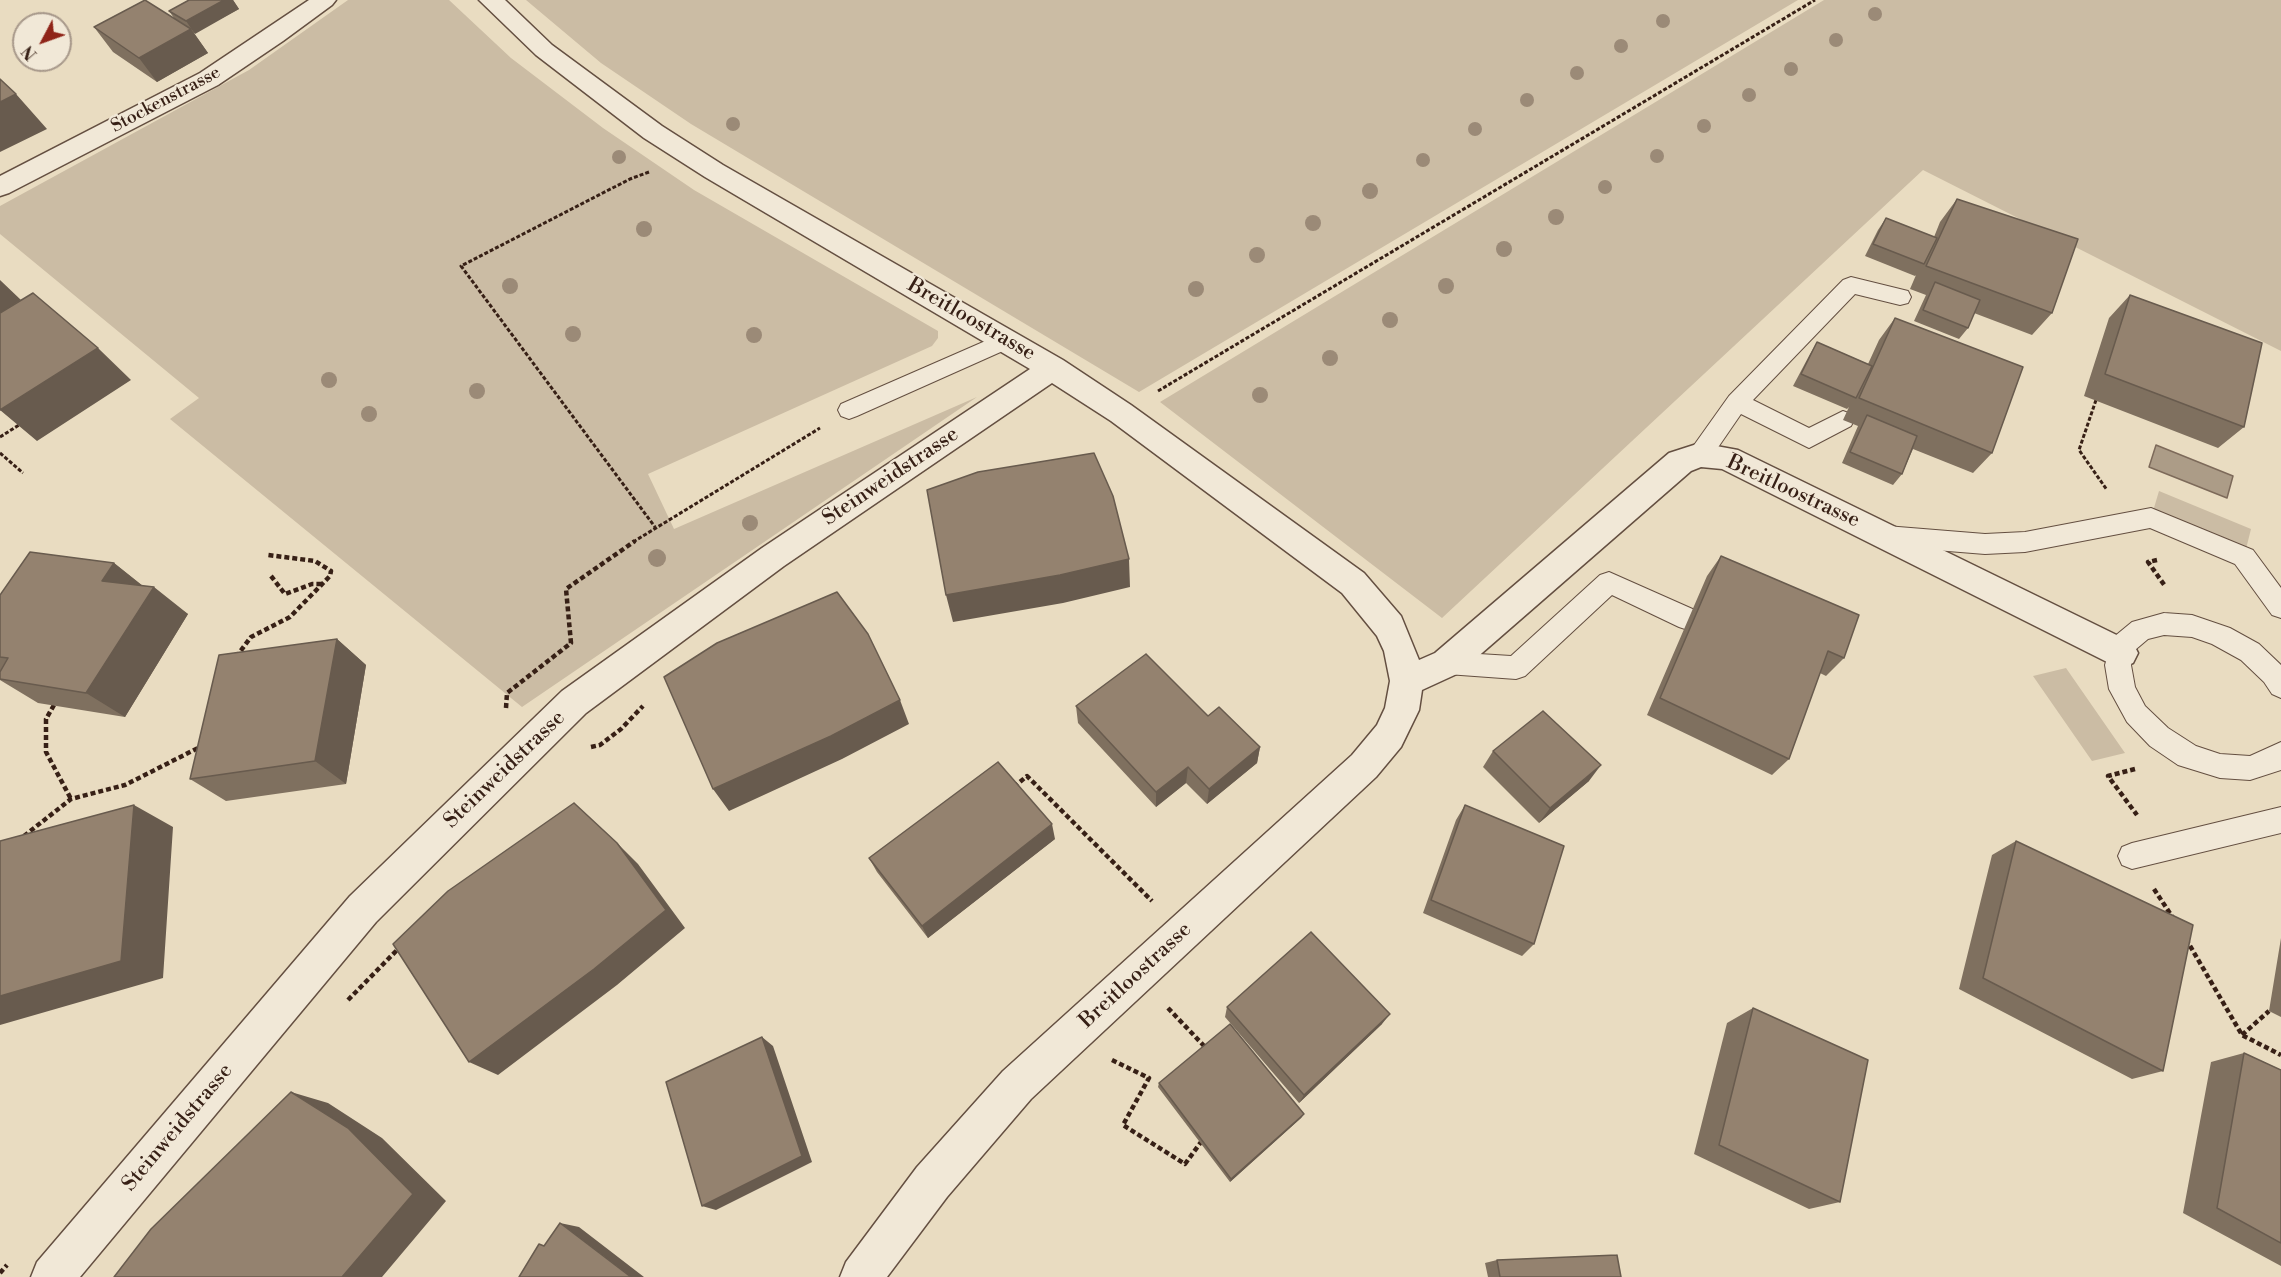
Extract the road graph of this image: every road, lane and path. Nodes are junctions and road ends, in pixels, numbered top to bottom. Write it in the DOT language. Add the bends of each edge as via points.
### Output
graph roads {
  1 [pos="324,0"];
  2 [pos="491,0"];
  3 [pos="1815,0"];
  4 [pos="630,179"];
  5 [pos="0,187"];
  6 [pos="1900,297"];
  7 [pos="1006,340"];
  8 [pos="1053,368"];
  9 [pos="2096,400"];
  10 [pos="1737,402"];
  11 [pos="849,410"];
  12 [pos="1121,413"];
  13 [pos="1843,420"];
  14 [pos="19,424"];
  15 [pos="0,437"];
  16 [pos="0,453"];
  17 [pos="1700,455"];
  18 [pos="23,473"];
  19 [pos="2131,522"];
  20 [pos="655,527"];
  21 [pos="1883,535"];
  22 [pos="268,555"];
  23 [pos="271,576"];
  24 [pos="322,584"];
  25 [pos="2281,607"];
  26 [pos="1688,619"];
  27 [pos="2121,653"];
  28 [pos="1447,663"];
  29 [pos="235,665"];
  30 [pos="1407,681"];
  31 [pos="2281,686"];
  32 [pos="645,704"];
  33 [pos="54,705"];
  34 [pos="506,716"];
  35 [pos="209,743"];
  36 [pos="589,748"];
  37 [pos="2281,754"];
  38 [pos="2144,767"];
  39 [pos="2108,776"];
  40 [pos="1012,789"];
  41 [pos="71,799"];
  42 [pos="2281,820"];
  43 [pos="22,838"];
  44 [pos="2132,856"];
  45 [pos="1153,902"];
  46 [pos="2176,924"];
  47 [pos="2183,933"];
  48 [pos="403,944"];
  49 [pos="1163,1003"];
  50 [pos="340,1004"];
  51 [pos="2269,1011"];
  52 [pos="2242,1035"];
  53 [pos="1206,1048"];
  54 [pos="2281,1055"];
  55 [pos="1106,1057"];
  56 [pos="1201,1142"];
  57 [pos="52,1277"];
  58 [pos="861,1277"];
  1 -- 5 [label="street, Stockenstrasse" via="209,79"];
  2 -- 7 [label="street, Breitloostrasse" via="544,50 653,132"];
  3 -- 12 [label="path"];
  4 -- 20 [label="path" via="460,266"];
  6 -- 10 [label="lane" via="1851,285"];
  7 -- 8 [label="street, Breitloostrasse"];
  7 -- 11 [label="lane"];
  8 -- 12 [label="street, Breitloostrasse"];
  8 -- 57 [label="street, Steinweidstrasse" via="773,557 574,702 363,909"];
  9 -- 19 [label="path" via="2079,450"];
  10 -- 13 [label="lane" via="1809,439"];
  10 -- 17 [label="lane"];
  11 -- 20 [label="path"];
  12 -- 30 [label="street, Breitloostrasse" via="1353,583 1389,626 1401,651"];
  14 -- 15 [label="path"];
  16 -- 18 [label="path"];
  17 -- 21 [label="street, Breitloostrasse" via="1727,458"];
  17 -- 28 [label="street, Breitloostrasse" via="1680,462 1666,473"];
  19 -- 21 [label="lane" via="2025,542"];
  19 -- 25 [label="lane" via="2151,518 2244,557"];
  20 -- 34 [label="path" via="566,590 571,643 507,693"];
  21 -- 27 [label="street, Breitloostrasse"];
  22 -- 24 [label="path" via="315,561 331,571"];
  23 -- 24 [label="path" via="285,594"];
  24 -- 29 [label="path" via="290,617 251,637 236,654"];
  26 -- 28 [label="lane" via="1609,582 1516,668"];
  27 -- 31 [label="lane" via="2124,644 2140,630 2164,624 2192,626 2250,652"];
  27 -- 37 [label="lane" via="2118,665 2122,689 2136,714 2159,737 2188,756 2220,766 2250,768"];
  28 -- 30 [label="street, Breitloostrasse"];
  30 -- 58 [label="street, Breitloostrasse" via="1402,710 1389,736 1364,766 1017,1085 932,1182"];
  32 -- 36 [label="path" via="600,745"];
  33 -- 41 [label="path" via="46,719 46,752"];
  35 -- 41 [label="path" via="125,785"];
  38 -- 39 [label="path"];
  40 -- 45 [label="path" via="1027,776"];
  41 -- 43 [label="path"];
  42 -- 44 [label="lane"];
  44 -- 46 [label="path"];
  47 -- 52 [label="path"];
  48 -- 50 [label="path" via="350,999"];
  49 -- 53 [label="path"];
  51 -- 52 [label="path"];
  52 -- 54 [label="path"];
  55 -- 56 [label="path" via="1149,1078 1123,1125 1185,1164"];
}
